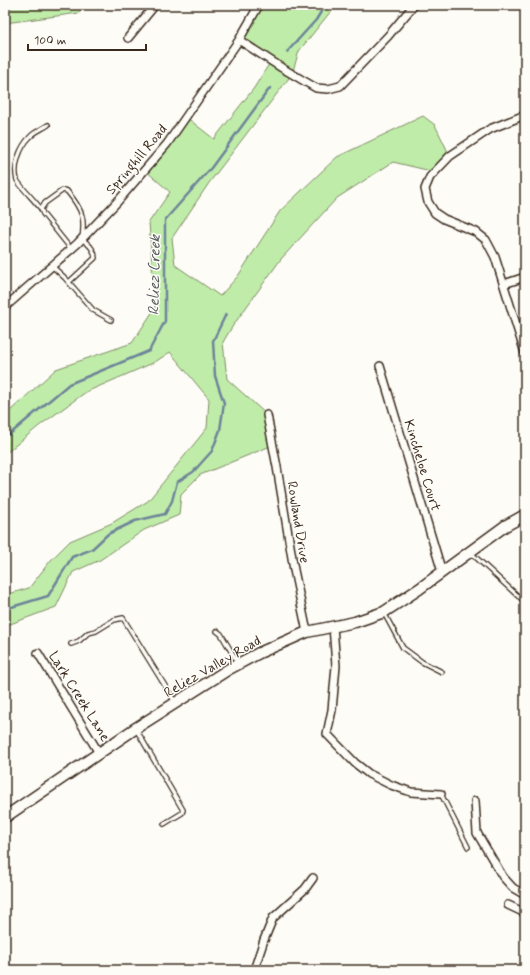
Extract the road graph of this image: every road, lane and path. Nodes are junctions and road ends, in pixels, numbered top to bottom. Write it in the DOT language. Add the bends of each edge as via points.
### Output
graph roads {
  1 [pos="155,5"];
  2 [pos="259,5"];
  3 [pos="414,5"];
  4 [pos="128,38"];
  5 [pos="238,40"];
  6 [pos="525,115"];
  7 [pos="48,125"];
  8 [pos="41,209"];
  9 [pos="82,239"];
  10 [pos="71,250"];
  11 [pos="52,266"];
  12 [pos="525,277"];
  13 [pos="69,282"];
  14 [pos="504,284"];
  15 [pos="5,307"];
  16 [pos="111,320"];
  17 [pos="525,353"];
  18 [pos="380,366"];
  19 [pos="267,415"];
  20 [pos="525,515"];
  21 [pos="470,552"];
  22 [pos="442,572"];
  23 [pos="525,601"];
  24 [pos="384,612"];
  25 [pos="333,626"];
  26 [pos="217,631"];
  27 [pos="307,632"];
  28 [pos="71,644"];
  29 [pos="38,653"];
  30 [pos="239,664"];
  31 [pos="442,672"];
  32 [pos="175,703"];
  33 [pos="136,728"];
  34 [pos="99,753"];
  35 [pos="441,794"];
  36 [pos="474,801"];
  37 [pos="5,817"];
  38 [pos="164,824"];
  39 [pos="468,847"];
  40 [pos="313,878"];
  41 [pos="525,895"];
  42 [pos="508,905"];
  43 [pos="525,913"];
  44 [pos="254,970"];
  1 -- 4 [label="street"];
  2 -- 5 [label="street, Springhill Road"];
  3 -- 5 [label="street" via="340,86 328,89 316,88"];
  5 -- 9 [label="street, Springhill Road" via="167,144"];
  6 -- 14 [label="street" via="490,129 450,156 430,177 425,189 428,202 436,213 476,232 486,240"];
  7 -- 8 [label="lane" via="31,136 23,146 16,171 17,181"];
  8 -- 9 [label="lane" via="45,202 63,190 67,191 82,216"];
  8 -- 10 [label="lane"];
  9 -- 10 [label="street, Springhill Road"];
  9 -- 13 [label="lane" via="91,247 95,258"];
  10 -- 11 [label="street, Springhill Road"];
  11 -- 13 [label="lane"];
  11 -- 15 [label="street, Springhill Road"];
  12 -- 14 [label="street"];
  13 -- 16 [label="lane" via="93,310"];
  14 -- 17 [label="street"];
  18 -- 22 [label="street, Kincheloe Court"];
  19 -- 27 [label="street, Rowland Drive"];
  20 -- 21 [label="main road, Reliez Valley Road" via="505,526"];
  21 -- 22 [label="main road, Reliez Valley Road"];
  21 -- 23 [label="lane"];
  22 -- 24 [label="main road, Reliez Valley Road"];
  24 -- 25 [label="main road, Reliez Valley Road"];
  24 -- 31 [label="lane" via="403,648"];
  25 -- 27 [label="main road, Reliez Valley Road"];
  25 -- 35 [label="street" via="336,666 327,734 369,774 411,792"];
  26 -- 30 [label="lane"];
  27 -- 30 [label="main road, Reliez Valley Road"];
  28 -- 32 [label="lane" via="114,620 123,618"];
  29 -- 34 [label="street, Lark Creek Lane"];
  30 -- 32 [label="main road, Reliez Valley Road"];
  32 -- 33 [label="main road, Reliez Valley Road"];
  33 -- 34 [label="main road, Reliez Valley Road"];
  33 -- 38 [label="lane" via="183,810"];
  34 -- 37 [label="main road, Reliez Valley Road"];
  35 -- 39 [label="lane"];
  36 -- 41 [label="street" via="477,833 503,877 513,888"];
  40 -- 44 [label="street" via="274,918"];
  42 -- 43 [label="street"];
}
